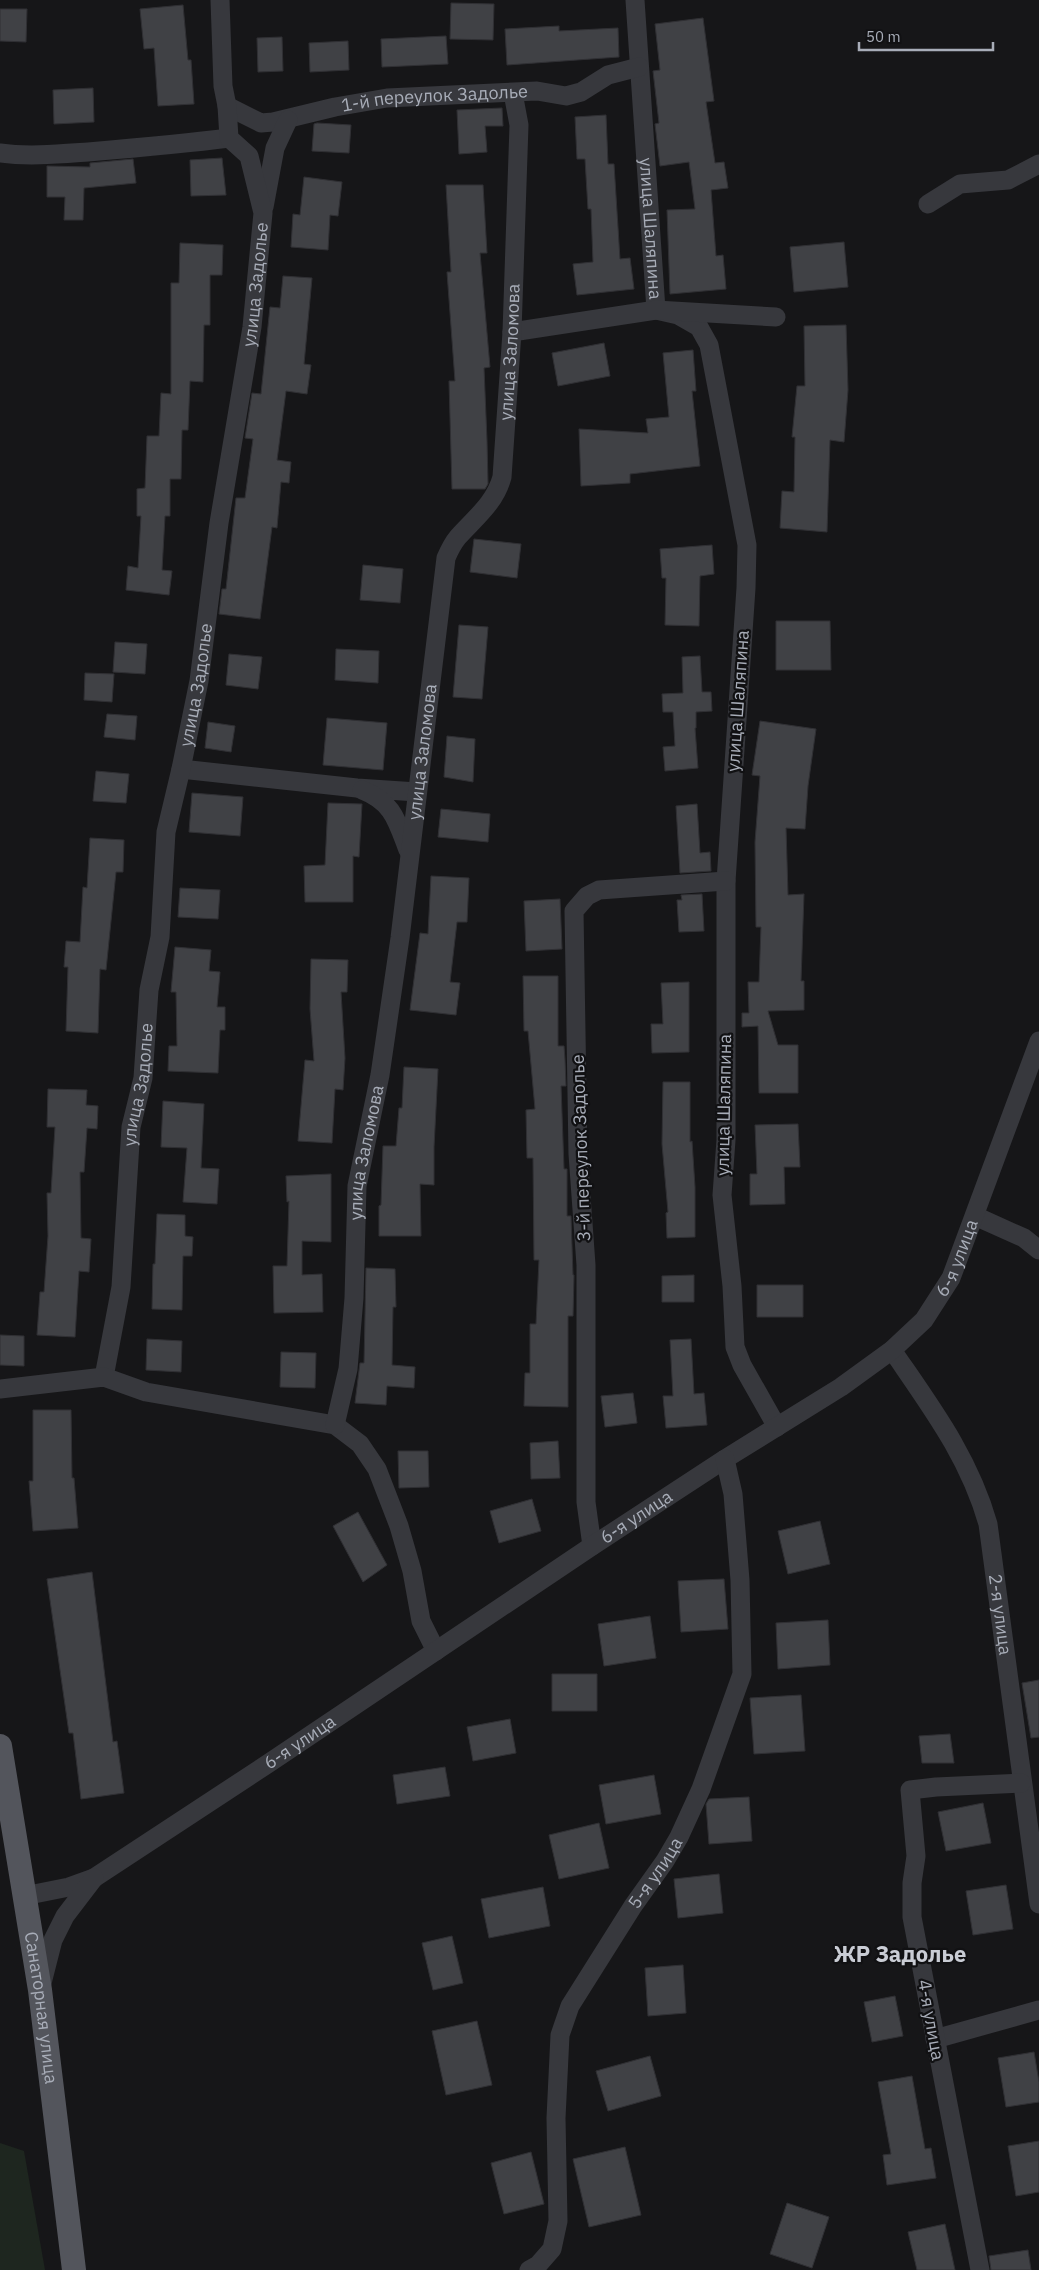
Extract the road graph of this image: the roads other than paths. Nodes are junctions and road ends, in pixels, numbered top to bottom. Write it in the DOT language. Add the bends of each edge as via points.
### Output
graph roads {
  1 [pos="220,0"];
  2 [pos="635,0"];
  3 [pos="639,67"];
  4 [pos="513,93"];
  5 [pos="227,106"];
  6 [pos="288,120"];
  7 [pos="229,138"];
  8 [pos="0,153"];
  9 [pos="1039,164"];
  10 [pos="928,204"];
  11 [pos="263,213"];
  12 [pos="656,310"];
  13 [pos="776,317"];
  14 [pos="512,332"];
  15 [pos="182,769"];
  16 [pos="358,788"];
  17 [pos="418,792"];
  18 [pos="410,854"];
  19 [pos="726,881"];
  20 [pos="1039,1042"];
  21 [pos="975,1216"];
  22 [pos="1039,1250"];
  23 [pos="892,1350"];
  24 [pos="104,1377"];
  25 [pos="0,1389"];
  26 [pos="336,1425"];
  27 [pos="777,1427"];
  28 [pos="725,1459"];
  29 [pos="592,1546"];
  30 [pos="436,1651"];
  31 [pos="0,1746"];
  32 [pos="1021,1783"];
  33 [pos="94,1878"];
  34 [pos="24,1896"];
  35 [pos="1039,1904"];
  36 [pos="40,1990"];
  37 [pos="1039,2010"];
  38 [pos="934,2039"];
  39 [pos="74,2270"];
  40 [pos="529,2270"];
  41 [pos="980,2270"];
  1 -- 5 [label="street" via="223,86"];
  2 -- 3 [label="street, улица Шаляпина"];
  3 -- 4 [label="street, 1-й переулок Задолье" via="608,75 581,92 566,96 537,90"];
  3 -- 12 [label="street, улица Шаляпина"];
  4 -- 6 [label="street, 1-й переулок Задолье" via="387,98"];
  4 -- 14 [label="street, улица Заломова" via="519,125"];
  5 -- 6 [label="street, 1-й переулок Задолье" via="261,123"];
  5 -- 7 [label="street"];
  6 -- 11 [label="street" via="274,148"];
  7 -- 8 [label="street" via="83,152"];
  7 -- 11 [label="street, улица Задолье" via="249,156"];
  9 -- 10 [label="street" via="1008,180 960,184"];
  11 -- 15 [label="street, улица Задолье" via="252,327 220,523 199,681"];
  12 -- 13 [label="street"];
  12 -- 14 [label="street"];
  12 -- 19 [label="street, улица Шаляпина" via="678,315 699,327 709,346 747,545"];
  14 -- 17 [label="street, улица Заломова" via="499,490 456,539 446,558"];
  15 -- 16 [label="street"];
  15 -- 24 [label="street, улица Задолье" via="166,832 160,936 150,990 143,1078 131,1127 121,1287"];
  16 -- 17 [label="street"];
  16 -- 18 [label="street" via="377,796 389,809"];
  17 -- 18 [label="street, улица Заломова"];
  18 -- 26 [label="street, улица Заломова" via="380,1075 357,1186 354,1298 348,1369"];
  19 -- 27 [label="street, улица Шаляпина" via="726,1140 722,1195 735,1347"];
  19 -- 29 [label="street, 3-й переулок Задолье" via="600,890 586,896 574,911 578,1154 586,1265 586,1502"];
  20 -- 21 [label="street, 6-я улица"];
  21 -- 22 [label="street" via="1024,1238"];
  21 -- 23 [label="street, 6-я улица" via="954,1270 938,1300 924,1320"];
  23 -- 27 [label="street, 6-я улица"];
  23 -- 32 [label="street, 2-я улица" via="960,1453 980,1497 988,1524"];
  24 -- 25 [label="street"];
  24 -- 26 [label="street" via="146,1392"];
  26 -- 30 [label="street" via="360,1444 377,1469 399,1526 421,1621"];
  27 -- 28 [label="street, 6-я улица"];
  28 -- 29 [label="street, 6-я улица"];
  28 -- 40 [label="street, 5-я улица" via="733,1494 740,1580 741,1680 701,1790 679,1837 570,2006 560,2035 556,2118 558,2221 552,2249"];
  29 -- 30 [label="street, 6-я улица"];
  30 -- 33 [label="street, 6-я улица"];
  31 -- 34 [label="main road, Санаторная улица"];
  32 -- 35 [label="street, 2-я улица"];
  32 -- 38 [label="street, 4-я улица" via="910,1790 916,1856 912,1917"];
  33 -- 34 [label="street"];
  33 -- 36 [label="street" via="61,1924"];
  34 -- 36 [label="main road, Санаторная улица"];
  36 -- 39 [label="main road, Санаторная улица"];
  37 -- 38 [label="street"];
  38 -- 41 [label="street, 4-я улица"];
}
